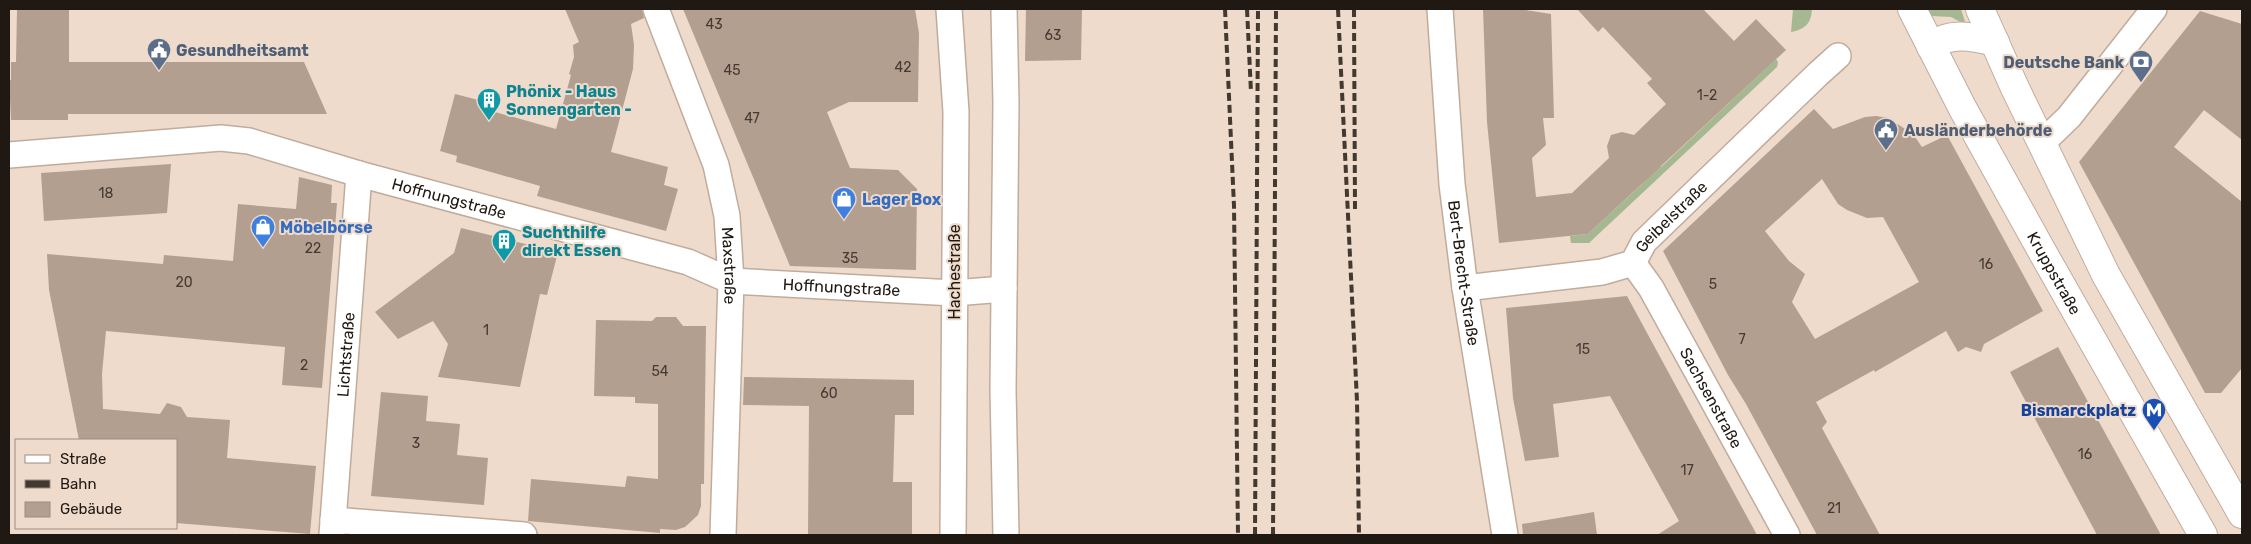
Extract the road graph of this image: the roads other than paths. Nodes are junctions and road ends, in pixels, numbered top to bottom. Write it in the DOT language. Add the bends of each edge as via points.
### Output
graph roads {
  1 [pos="656,9"];
  2 [pos="949,9"];
  3 [pos="1004,9"];
  4 [pos="1440,9"];
  5 [pos="1896,9"];
  6 [pos="1980,9"];
  7 [pos="2154,9"];
  8 [pos="1921,28"];
  9 [pos="1995,42"];
  10 [pos="1838,56"];
  11 [pos="2042,143"];
  12 [pos="9,155"];
  13 [pos="359,174"];
  14 [pos="1633,263"];
  15 [pos="731,281"];
  16 [pos="1465,288"];
  17 [pos="1004,289"];
  18 [pos="954,293"];
  19 [pos="2242,514"];
  20 [pos="333,528"];
  21 [pos="524,535"];
  22 [pos="723,535"];
  23 [pos="953,535"];
  24 [pos="1006,535"];
  25 [pos="1505,535"];
  26 [pos="1787,535"];
  27 [pos="2203,535"];
  1 -- 15 [label="street, Maxstraße" via="716,165 728,216"];
  2 -- 18 [label="street, Hachestraße" via="956,112"];
  3 -- 17 [label="street"];
  4 -- 16 [label="street, Bert-Brecht-Straße" via="1452,184"];
  5 -- 8 [label="main road"];
  6 -- 9 [label="main road"];
  7 -- 11 [label="street" via="2065,121"];
  8 -- 9 [label="main road" via="1944,38"];
  8 -- 27 [label="main road, Kruppstraße" via="2043,253"];
  9 -- 11 [label="main road"];
  10 -- 14 [label="street, Geibelstraße" via="1644,242"];
  11 -- 19 [label="main road" via="2106,275"];
  12 -- 13 [label="street, Hoffnungstraße" via="221,138 249,141"];
  13 -- 15 [label="street, Hoffnungstraße" via="688,262"];
  13 -- 20 [label="street, Lichtstraße"];
  14 -- 16 [label="street, Geibelstraße" via="1602,272"];
  14 -- 26 [label="street, Sachsenstraße" via="1651,288"];
  15 -- 18 [label="street, Hoffnungstraße"];
  15 -- 22 [label="street, Maxstraße"];
  16 -- 25 [label="street, Bert-Brecht-Straße"];
  17 -- 18 [label="street, Hoffnungstraße"];
  17 -- 24 [label="street"];
  18 -- 23 [label="street, Hachestraße"];
  20 -- 21 [label="street"];
}
